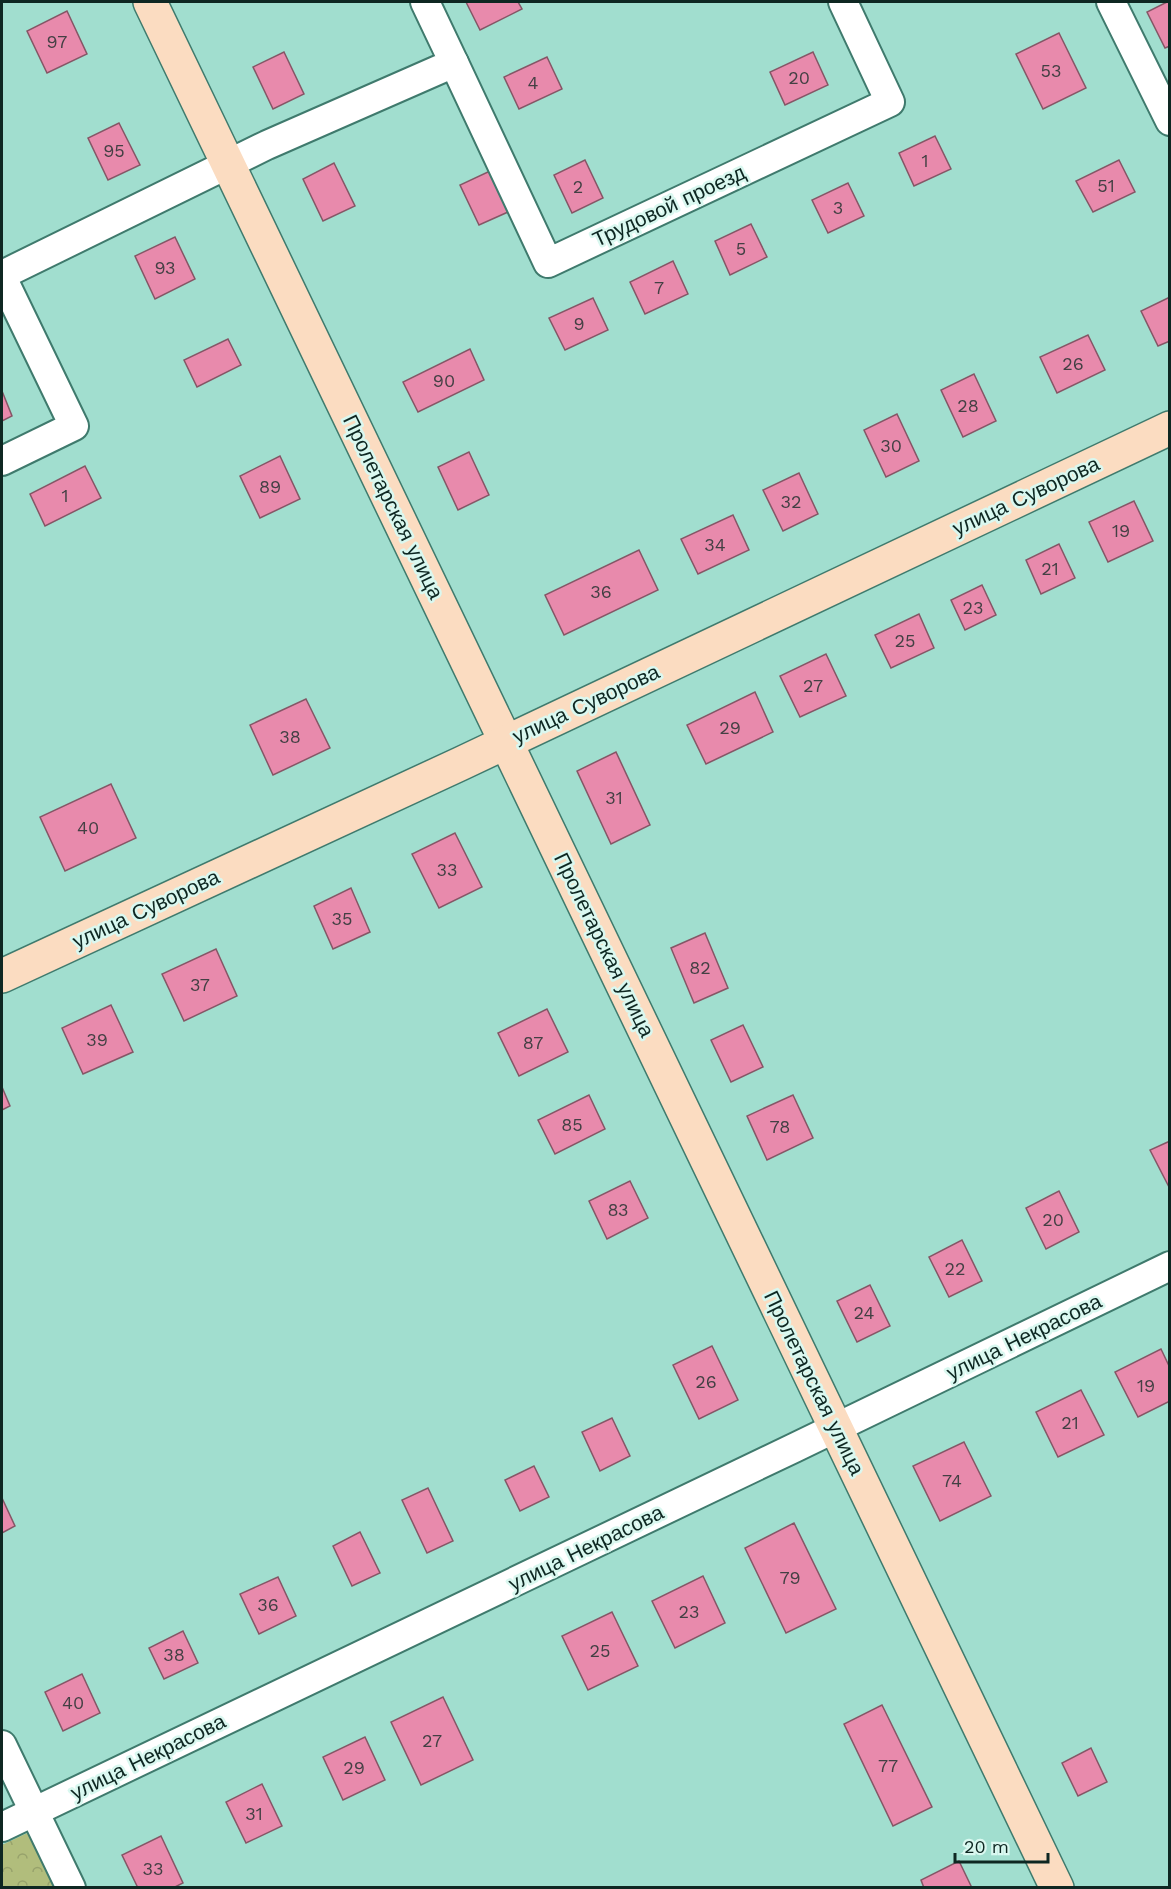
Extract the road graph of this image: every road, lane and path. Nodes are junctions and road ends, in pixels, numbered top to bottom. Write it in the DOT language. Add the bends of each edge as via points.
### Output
graph roads {
  1 [pos="150,2"];
  2 [pos="425,2"];
  3 [pos="843,2"];
  4 [pos="1111,2"];
  5 [pos="454,63"];
  6 [pos="1170,121"];
  7 [pos="228,164"];
  8 [pos="2,276"];
  9 [pos="1170,428"];
  10 [pos="2,461"];
  11 [pos="506,742"];
  12 [pos="2,976"];
  13 [pos="1170,1266"];
  14 [pos="836,1428"];
  15 [pos="2,1744"];
  16 [pos="34,1812"];
  17 [pos="2,1827"];
  18 [pos="71,1887"];
  19 [pos="1057,1887"];
  1 -- 7 [label="main road, Пролетарская улица"];
  2 -- 5 [label="street, Трудовой проезд"];
  3 -- 5 [label="street, Трудовой проезд" via="890,102 548,263"];
  4 -- 6 [label="street"];
  5 -- 7 [label="street"];
  7 -- 8 [label="street"];
  7 -- 11 [label="main road, Пролетарская улица"];
  8 -- 10 [label="street" via="74,426"];
  9 -- 11 [label="main road, улица Суворова"];
  11 -- 12 [label="main road, улица Суворова"];
  11 -- 14 [label="main road, Пролетарская улица"];
  13 -- 14 [label="street, улица Некрасова"];
  14 -- 16 [label="street, улица Некрасова"];
  14 -- 19 [label="main road, Пролетарская улица"];
  15 -- 16 [label="street"];
  16 -- 17 [label="street, улица Некрасова"];
  16 -- 18 [label="street"];
}
